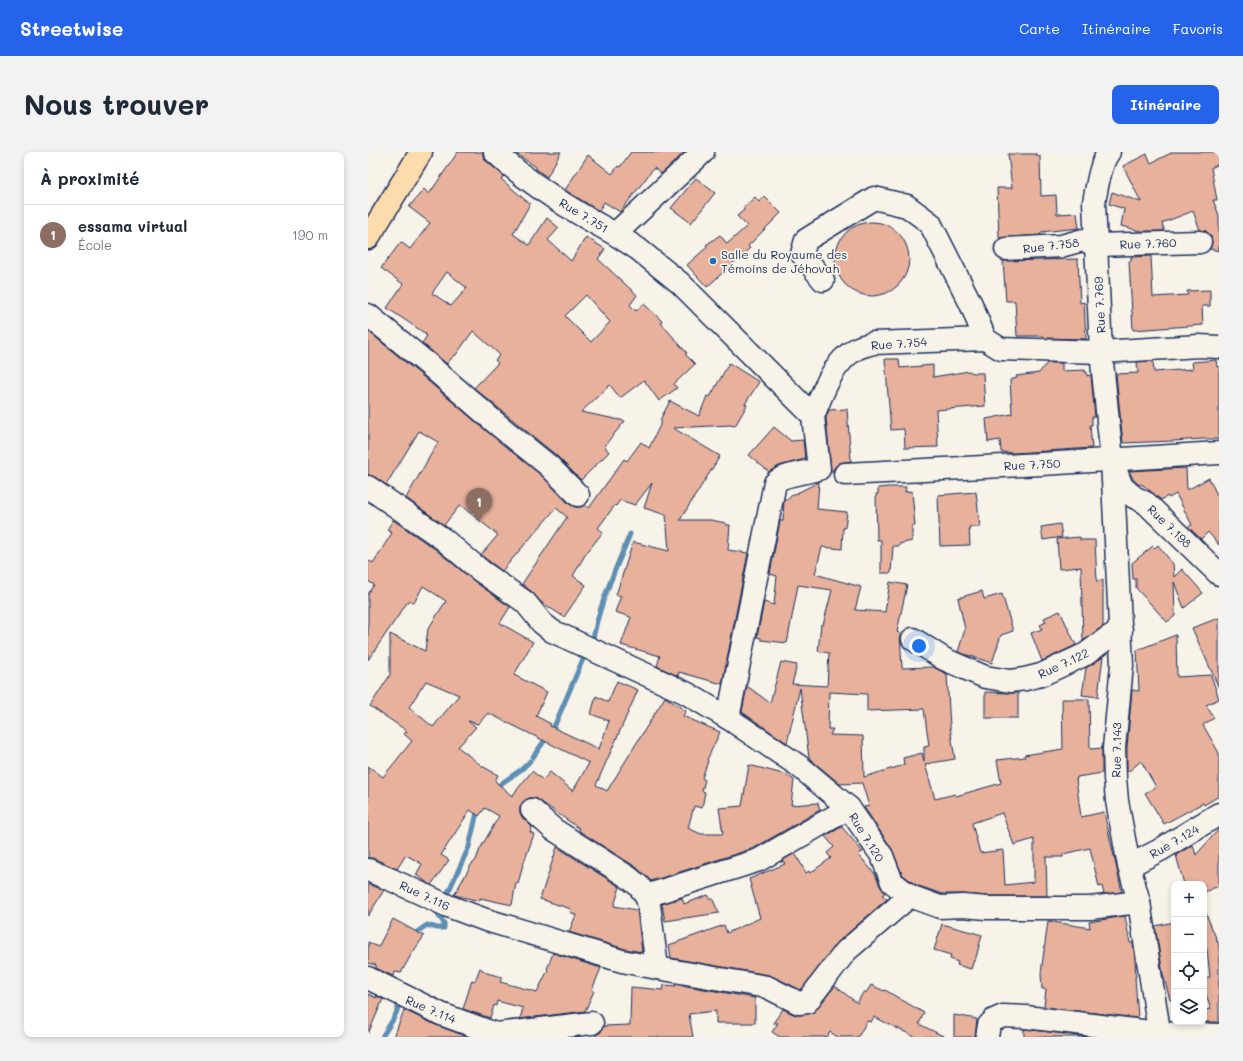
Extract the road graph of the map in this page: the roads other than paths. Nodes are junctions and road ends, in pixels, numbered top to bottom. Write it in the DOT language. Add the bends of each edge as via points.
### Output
graph roads {
  1 [pos="421,152"];
  2 [pos="495,152"];
  3 [pos="703,152"];
  4 [pos="1105,154"];
  5 [pos="615,234"];
  6 [pos="368,238"];
  7 [pos="1200,242"];
  8 [pos="1096,245"];
  9 [pos="1006,250"];
  10 [pos="823,280"];
  11 [pos="368,315"];
  12 [pos="984,339"];
  13 [pos="1219,347"];
  14 [pos="1101,352"];
  15 [pos="813,416"];
  16 [pos="1219,452"];
  17 [pos="1112,460"];
  18 [pos="845,474"];
  19 [pos="368,487"];
  20 [pos="578,496"];
  21 [pos="1219,574"];
  22 [pos="1120,630"];
  23 [pos="913,639"];
  24 [pos="728,718"];
  25 [pos="849,808"];
  26 [pos="532,810"];
  27 [pos="1219,814"];
  28 [pos="1129,866"];
  29 [pos="368,870"];
  30 [pos="646,896"];
  31 [pos="910,896"];
  32 [pos="1139,902"];
  33 [pos="657,968"];
  34 [pos="368,978"];
  35 [pos="592,1023"];
  36 [pos="1219,1034"];
  37 [pos="1160,1035"];
  38 [pos="987,1037"];
  1 -- 6 [label="main road"];
  2 -- 5 [label="street, Rue 7.751" via="541,188"];
  3 -- 5 [label="street, Rue 7.751"];
  4 -- 8 [label="street, Rue 7.769" via="1094,202"];
  5 -- 15 [label="street" via="680,283"];
  7 -- 8 [label="street, Rue 7.760"];
  8 -- 9 [label="street, Rue 7.758" via="1083,240 1061,246"];
  8 -- 14 [label="street, Rue 7.769"];
  10 -- 12 [label="street" via="802,254 806,240 874,198 907,206 930,223 971,304"];
  11 -- 20 [label="street" via="549,466"];
  12 -- 14 [label="street" via="1001,349"];
  12 -- 15 [label="street, Rue 7.754" via="894,341 873,343 856,349 829,378"];
  13 -- 14 [label="street"];
  14 -- 17 [label="street, Rue 7.769"];
  15 -- 24 [label="street" via="819,469 784,477 776,483"];
  16 -- 17 [label="street, Rue 7.750"];
  17 -- 18 [label="street, Rue 7.750"];
  17 -- 21 [label="street, Rue 7.198" via="1122,487 1146,503"];
  17 -- 22 [label="street, Rue 7.143"];
  19 -- 24 [label="street" via="443,539 481,571 525,602 552,631 686,693"];
  22 -- 23 [label="street, Rue 7.122" via="1086,654 1040,675 1010,681 985,677 944,659"];
  22 -- 28 [label="street, Rue 7.143" via="1122,665 1114,748 1115,778"];
  24 -- 25 [label="street" via="799,766"];
  25 -- 30 [label="street, Rue 7.120" via="760,860"];
  25 -- 31 [label="street, Rue 7.120" via="882,856 892,882"];
  26 -- 30 [label="street" via="553,829 628,877"];
  27 -- 28 [label="street, Rue 7.124"];
  28 -- 32 [label="street, Rue 7.143"];
  29 -- 33 [label="street, Rue 7.116" via="483,919 596,954"];
  30 -- 33 [label="street"];
  31 -- 32 [label="street, Rue 7.120" via="940,907 1090,908"];
  31 -- 33 [label="street, Rue 7.116" via="846,951 808,1002 799,1003 759,985"];
  32 -- 37 [label="street, Rue 7.143"];
  34 -- 35 [label="street, Rue 7.114" via="441,1014 496,1034"];
  36 -- 37 [label="street"];
  37 -- 38 [label="street" via="1003,1016 989,1025"];
}
